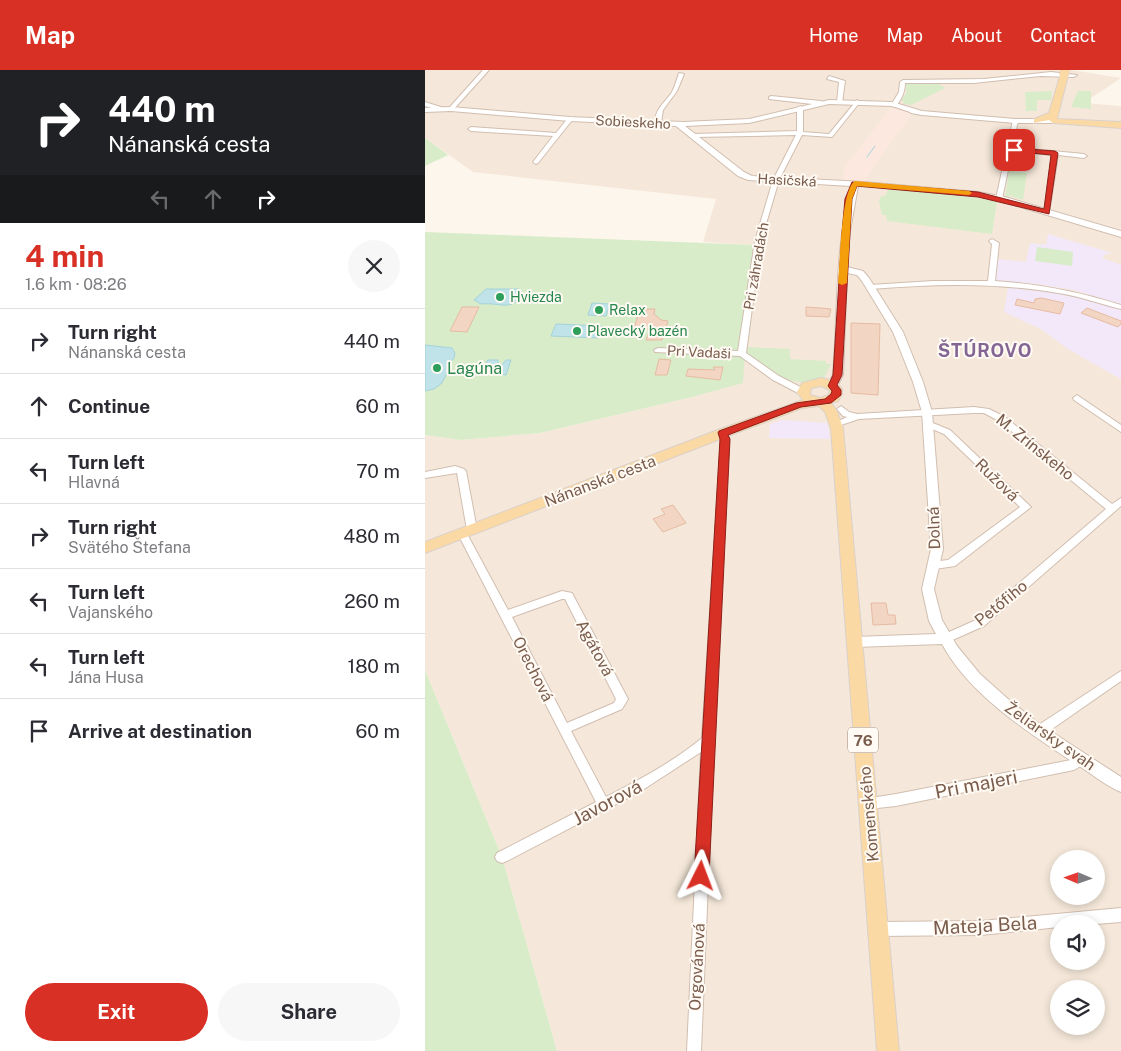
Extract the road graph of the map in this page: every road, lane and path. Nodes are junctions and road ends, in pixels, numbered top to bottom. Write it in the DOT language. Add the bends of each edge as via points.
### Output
graph roads {
  1 [pos="486,70"];
  2 [pos="681,74"];
  3 [pos="1064,74"];
  4 [pos="1074,74"];
  5 [pos="829,78"];
  6 [pos="771,98"];
  7 [pos="840,102"];
  8 [pos="857,102"];
  9 [pos="821,103"];
  10 [pos="425,104"];
  11 [pos="894,105"];
  12 [pos="800,108"];
  13 [pos="442,109"];
  14 [pos="451,109"];
  15 [pos="425,110"];
  16 [pos="1054,117"];
  17 [pos="570,119"];
  18 [pos="1015,120"];
  19 [pos="1037,121"];
  20 [pos="658,123"];
  21 [pos="678,124"];
  22 [pos="1121,124"];
  23 [pos="471,129"];
  24 [pos="800,133"];
  25 [pos="557,135"];
  26 [pos="695,135"];
  27 [pos="1010,149"];
  28 [pos="1055,153"];
  29 [pos="1085,156"];
  30 [pos="536,162"];
  31 [pos="776,180"];
  32 [pos="845,183"];
  33 [pos="855,184"];
  34 [pos="999,198"];
  35 [pos="849,199"];
  36 [pos="1047,212"];
  37 [pos="1121,234"];
  38 [pos="992,241"];
  39 [pos="843,269"];
  40 [pos="991,283"];
  41 [pos="869,287"];
  42 [pos="1121,307"];
  43 [pos="658,350"];
  44 [pos="741,354"];
  45 [pos="1077,398"];
  46 [pos="824,402"];
  47 [pos="794,407"];
  48 [pos="775,414"];
  49 [pos="927,418"];
  50 [pos="1121,429"];
  51 [pos="723,433"];
  52 [pos="425,476"];
  53 [pos="1121,501"];
  54 [pos="1112,509"];
  55 [pos="467,532"];
  56 [pos="425,548"];
  57 [pos="935,564"];
  58 [pos="506,615"];
  59 [pos="944,639"];
  60 [pos="855,642"];
  61 [pos="1121,675"];
  62 [pos="564,729"];
  63 [pos="1038,732"];
  64 [pos="708,740"];
  65 [pos="1082,759"];
  66 [pos="1121,785"];
  67 [pos="868,803"];
  68 [pos="603,804"];
  69 [pos="502,857"];
  70 [pos="1121,915"];
  71 [pos="878,929"];
  72 [pos="694,1051"];
  73 [pos="888,1051"];
  1 -- 14 [label="street"];
  2 -- 20 [label="street" via="675,90 662,106"];
  3 -- 16 [label="main road"];
  4 -- 11 [label="street" via="1051,72 965,82 903,82 903,92"];
  5 -- 7 [label="street" via="842,81"];
  6 -- 9 [label="street, Sobieskeho"];
  7 -- 8 [label="street, Sobieskeho"];
  7 -- 9 [label="street, Sobieskeho"];
  8 -- 11 [label="street, Sobieskeho"];
  8 -- 24 [label="street" via="830,136"];
  9 -- 12 [label="street, Sobieskeho"];
  10 -- 13 [label="street, Sobieskeho"];
  11 -- 18 [label="street, Sobieskeho" via="913,112"];
  12 -- 21 [label="street, Sobieskeho" via="749,121"];
  12 -- 24 [label="street"];
  13 -- 14 [label="street, Sobieskeho"];
  13 -- 15 [label="street, Sobieskeho"];
  14 -- 17 [label="street, Sobieskeho"];
  16 -- 19 [label="main road"];
  16 -- 22 [label="main road"];
  17 -- 20 [label="street, Sobieskeho"];
  17 -- 25 [label="street"];
  18 -- 19 [label="street, Sobieskeho"];
  18 -- 27 [label="street"];
  20 -- 21 [label="street, Sobieskeho"];
  21 -- 26 [label="street, Hasičská"];
  23 -- 25 [label="street"];
  24 -- 26 [label="street"];
  24 -- 31 [label="street, Pri záhradách"];
  25 -- 30 [label="street"];
  26 -- 31 [label="street, Hasičská" via="744,176"];
  27 -- 28 [label="street"];
  27 -- 34 [label="street"];
  28 -- 29 [label="street"];
  28 -- 36 [label="street"];
  31 -- 32 [label="street, Hasičská"];
  31 -- 44 [label="street, Pri záhradách" via="758,241"];
  32 -- 33 [label="street, Hasičská"];
  32 -- 35 [label="street"];
  33 -- 34 [label="street, Hasičská"];
  33 -- 35 [label="street"];
  34 -- 36 [label="street, Hasičská"];
  35 -- 39 [label="street"];
  36 -- 37 [label="street, Hasičská"];
  38 -- 40 [label="street" via="996,243"];
  39 -- 41 [label="street, Dolná" via="860,273"];
  39 -- 46 [label="street" via="838,375"];
  40 -- 41 [label="street"];
  40 -- 42 [label="street" via="1049,289"];
  41 -- 49 [label="street, Dolná" via="904,345"];
  43 -- 44 [label="street, Pri Vadaši"];
  44 -- 46 [label="street, Pri Vadaši" via="776,378"];
  45 -- 50 [label="street"];
  46 -- 47 [label="main road"];
  46 -- 47 [label="main road" via="817,409"];
  46 -- 48 [label="main road"];
  46 -- 49 [label="street, M. Zrínskeho" via="858,416"];
  46 -- 60 [label="main road, Komenského / 76"];
  47 -- 48 [label="main road"];
  48 -- 51 [label="main road, Nánanská cesta"];
  49 -- 54 [label="street, M. Zrínskeho" via="974,410 995,415"];
  49 -- 57 [label="street, Dolná" via="937,549"];
  49 -- 57 [label="street, Ružová" via="947,432 1026,507 951,563"];
  51 -- 55 [label="main road, Nánanská cesta"];
  51 -- 64 [label="street, Orgovánová"];
  52 -- 55 [label="street, Orechová" via="455,469 461,471"];
  53 -- 54 [label="street, Petőfiho"];
  54 -- 59 [label="street, Petőfiho" via="980,623"];
  55 -- 56 [label="main road, Nánanská cesta"];
  55 -- 58 [label="street, Orechová"];
  57 -- 59 [label="street, Dolná" via="927,587 931,608"];
  58 -- 62 [label="street, Orechová"];
  58 -- 62 [label="street, Agátová" via="567,596 622,699 618,706"];
  59 -- 60 [label="street, Petőfiho"];
  59 -- 63 [label="street, Želiarsky svah" via="976,678"];
  60 -- 67 [label="main road, Komenského / 76"];
  61 -- 63 [label="street"];
  62 -- 68 [label="street, Orechová"];
  63 -- 65 [label="street, Želiarsky svah"];
  64 -- 68 [label="street, Javorová" via="637,787"];
  64 -- 72 [label="street, Orgovánová"];
  65 -- 66 [label="street, Želiarsky svah"];
  65 -- 67 [label="street, Pri majeri" via="1075,766"];
  67 -- 71 [label="main road, Komenského / 76"];
  68 -- 69 [label="street, Javorová"];
  70 -- 71 [label="street, Mateja Bela" via="981,928"];
  71 -- 73 [label="main road, Komenského / 76"];
}
